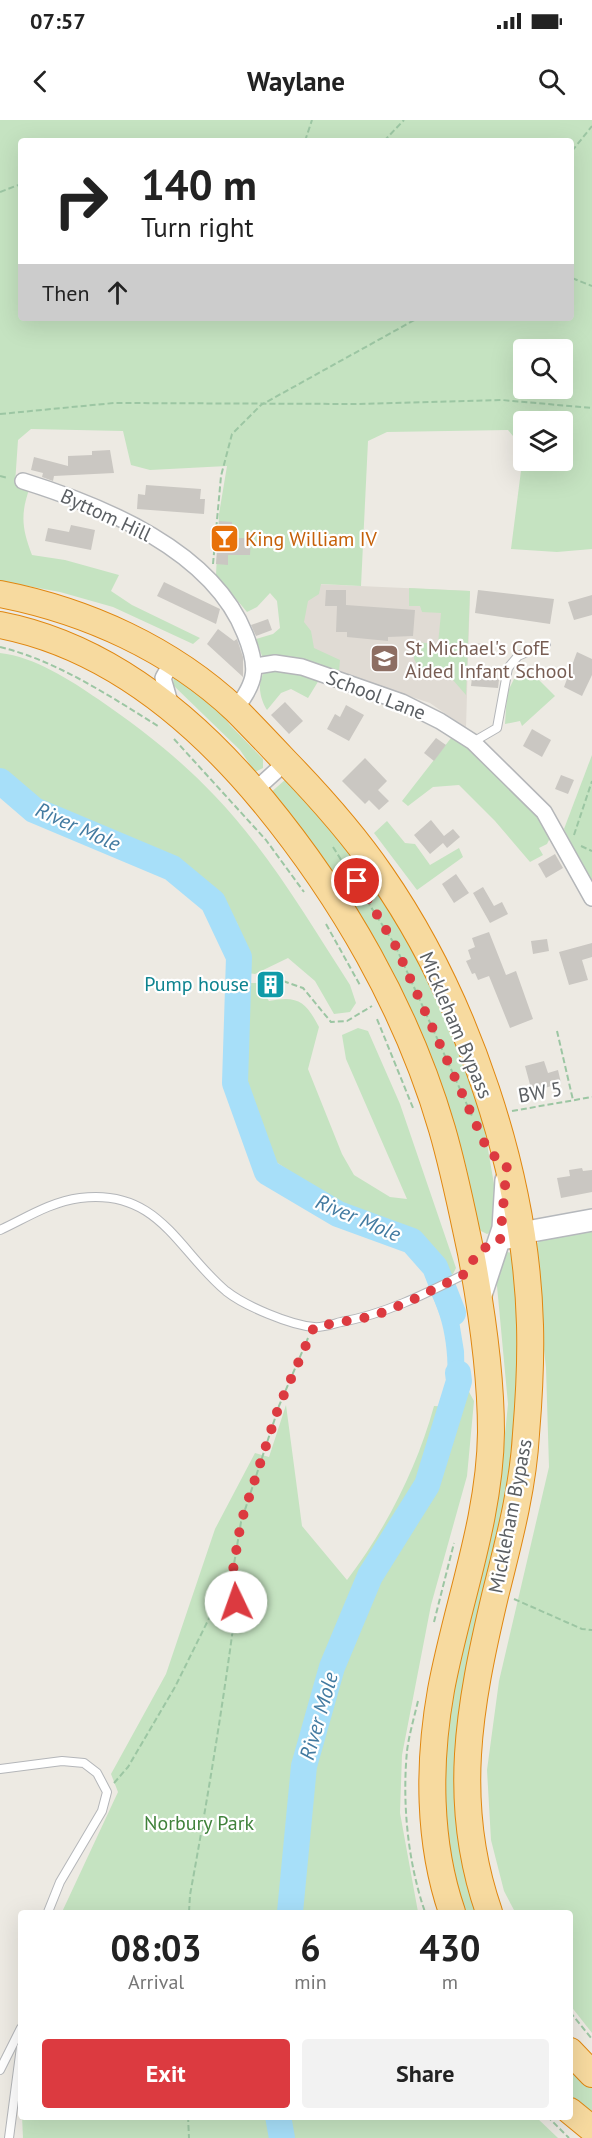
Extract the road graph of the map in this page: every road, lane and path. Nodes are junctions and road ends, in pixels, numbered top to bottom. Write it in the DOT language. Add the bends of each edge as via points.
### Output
graph roads {
  1 [pos="312,120"];
  2 [pos="404,120"];
  3 [pos="592,126"];
  4 [pos="305,138"];
  5 [pos="387,138"];
  6 [pos="574,148"];
  7 [pos="18,185"];
  8 [pos="0,192"];
  9 [pos="574,279"];
  10 [pos="592,286"];
  11 [pos="412,321"];
  12 [pos="261,405"];
  13 [pos="592,408"];
  14 [pos="0,414"];
  15 [pos="23,481"];
  16 [pos="213,574"];
  17 [pos="0,594"];
  18 [pos="0,625"];
  19 [pos="546,644"];
  20 [pos="0,647"];
  21 [pos="172,662"];
  22 [pos="256,666"];
  23 [pos="172,709"];
  24 [pos="235,709"];
  25 [pos="473,742"];
  26 [pos="286,762"];
  27 [pos="592,781"];
  28 [pos="254,791"];
  29 [pos="328,839"];
  30 [pos="567,840"];
  31 [pos="592,851"];
  32 [pos="309,897"];
  33 [pos="592,898"];
  34 [pos="321,917"];
  35 [pos="283,981"];
  36 [pos="376,1017"];
  37 [pos="557,1031"];
  38 [pos="592,1097"];
  39 [pos="573,1100"];
  40 [pos="413,1108"];
  41 [pos="485,1120"];
  42 [pos="592,1220"];
  43 [pos="0,1230"];
  44 [pos="510,1237"];
  45 [pos="467,1268"];
  46 [pos="479,1302"];
  47 [pos="314,1327"];
  48 [pos="456,1538"];
  49 [pos="233,1570"];
  50 [pos="514,1589"];
  51 [pos="433,1628"];
  52 [pos="592,1630"];
  53 [pos="419,1695"];
  54 [pos="0,1769"];
  55 [pos="107,1792"];
  56 [pos="49,1910"];
  57 [pos="189,1910"];
  58 [pos="425,1910"];
  59 [pos="451,1910"];
  60 [pos="488,1910"];
  61 [pos="573,2016"];
  62 [pos="18,2034"];
  63 [pos="592,2039"];
  64 [pos="573,2054"];
  65 [pos="18,2069"];
  66 [pos="0,2070"];
  67 [pos="592,2074"];
  68 [pos="573,2113"];
  69 [pos="188,2120"];
  70 [pos="592,2129"];
  71 [pos="9,2138"];
  72 [pos="189,2138"];
  1 -- 4 [label="path"];
  2 -- 5 [label="path"];
  3 -- 6 [label="path"];
  7 -- 8 [label="path"];
  9 -- 10 [label="path"];
  11 -- 12 [label="path"];
  12 -- 13 [label="path" via="502,400"];
  12 -- 14 [label="path" via="114,403"];
  12 -- 16 [label="path" via="232,434 221,476"];
  15 -- 22 [label="street, Byttom Hill" via="131,523 178,554 238,614"];
  17 -- 21 [label="highway, Mickleham Bypass" via="82,615 131,637"];
  18 -- 23 [label="highway, Mickleham Bypass" via="66,646 113,668"];
  19 -- 25 [label="lane" via="518,656 508,668 497,728"];
  20 -- 32 [label="path" via="60,669 105,692 167,732 266,840"];
  21 -- 23 [label="street" via="163,678"];
  21 -- 24 [label="highway, Mickleham Bypass"];
  22 -- 24 [label="street"];
  22 -- 25 [label="street, School Lane" via="275,663 302,667 402,702"];
  23 -- 28 [label="highway, Mickleham Bypass"];
  24 -- 26 [label="highway, Mickleham Bypass"];
  25 -- 30 [label="street, School Lane"];
  26 -- 28 [label="street"];
  26 -- 41 [label="highway, Mickleham Bypass" via="351,833 384,878 416,933 454,1010"];
  27 -- 30 [label="path"];
  28 -- 45 [label="highway, Mickleham Bypass" via="304,853 389,994 441,1126 457,1184"];
  29 -- 41 [label="path" via="381,919"];
  30 -- 31 [label="path"];
  30 -- 33 [label="street, School Lane"];
  34 -- 35 [label="path" via="372,1006 347,1021 331,1022 303,988"];
  36 -- 40 [label="path"];
  37 -- 39 [label="path"];
  38 -- 39 [label="path, BW 5"];
  39 -- 41 [label="path, BW 5"];
  41 -- 44 [label="highway, Mickleham Bypass" via="507,1164"];
  42 -- 44 [label="main road"];
  43 -- 47 [label="lane" via="43,1208 81,1198 114,1200 146,1210 176,1236 225,1290 251,1307"];
  44 -- 45 [label="main road" via="480,1250"];
  44 -- 46 [label="main road"];
  44 -- 60 [label="highway, Mickleham Bypass" via="530,1324 526,1439 470,1722 465,1801 476,1874"];
  45 -- 46 [label="highway, Mickleham Bypass"];
  45 -- 47 [label="lane" via="408,1302 374,1316"];
  46 -- 59 [label="highway, Mickleham Bypass" via="488,1359 491,1435 485,1499 441,1689 433,1751 433,1819"];
  47 -- 49 [label="path" via="279,1406 241,1522"];
  48 -- 51 [label="path"];
  49 -- 55 [label="path" via="175,1687 128,1767"];
  49 -- 57 [label="path" via="239,1582 229,1663"];
  50 -- 52 [label="path" via="512,1599"];
  53 -- 58 [label="path" via="407,1750 406,1802 411,1857"];
  54 -- 55 [label="lane" via="62,1761 84,1763 97,1773"];
  55 -- 56 [label="lane" via="102,1811 60,1882"];
  61 -- 63 [label="path"];
  62 -- 66 [label="lane"];
  64 -- 67 [label="highway"];
  65 -- 71 [label="lane"];
  68 -- 70 [label="highway"];
  69 -- 72 [label="path"];
}
